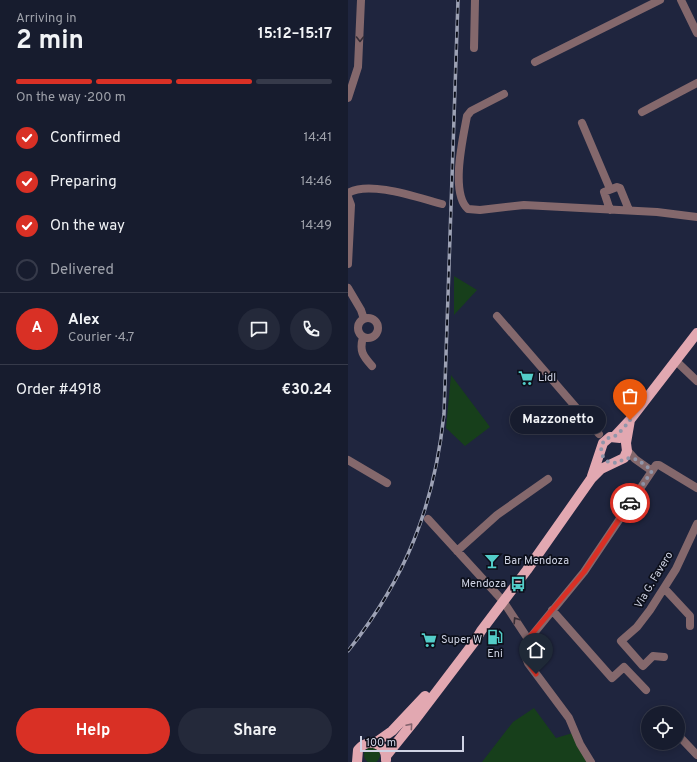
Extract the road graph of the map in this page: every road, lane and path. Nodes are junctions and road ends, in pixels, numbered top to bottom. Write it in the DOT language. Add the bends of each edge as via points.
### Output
graph roads {
  1 [pos="361,0"];
  2 [pos="475,0"];
  3 [pos="660,0"];
  4 [pos="681,0"];
  5 [pos="697,33"];
  6 [pos="474,48"];
  7 [pos="535,62"];
  8 [pos="697,83"];
  9 [pos="504,94"];
  10 [pos="348,98"];
  11 [pos="642,112"];
  12 [pos="582,124"];
  13 [pos="610,188"];
  14 [pos="348,193"];
  15 [pos="348,197"];
  16 [pos="442,204"];
  17 [pos="610,210"];
  18 [pos="629,210"];
  19 [pos="697,217"];
  20 [pos="348,264"];
  21 [pos="348,288"];
  22 [pos="497,316"];
  23 [pos="364,319"];
  24 [pos="697,333"];
  25 [pos="362,337"];
  26 [pos="676,361"];
  27 [pos="372,366"];
  28 [pos="697,381"];
  29 [pos="630,420"];
  30 [pos="599,434"];
  31 [pos="614,436"];
  32 [pos="626,450"];
  33 [pos="601,452"];
  34 [pos="348,460"];
  35 [pos="613,463"];
  36 [pos="652,471"];
  37 [pos="548,479"];
  38 [pos="591,479"];
  39 [pos="387,483"];
  40 [pos="697,488"];
  41 [pos="428,519"];
  42 [pos="697,524"];
  43 [pos="457,551"];
  44 [pos="664,588"];
  45 [pos="503,601"];
  46 [pos="552,610"];
  47 [pos="690,626"];
  48 [pos="481,631"];
  49 [pos="528,639"];
  50 [pos="664,656"];
  51 [pos="646,690"];
  52 [pos="685,742"];
  53 [pos="375,743"];
  54 [pos="358,750"];
  55 [pos="348,754"];
  56 [pos="697,755"];
  57 [pos="385,759"];
  58 [pos="348,762"];
  59 [pos="354,762"];
  60 [pos="357,762"];
  61 [pos="591,762"];
  1 -- 10 [label="street, one-way" via="358,67"];
  2 -- 6 [label="street"];
  3 -- 7 [label="street"];
  4 -- 5 [label="street"];
  8 -- 11 [label="street"];
  9 -- 17 [label="street" via="471,110 467,116 458,175 466,208 480,210 524,205"];
  12 -- 13 [label="street"];
  13 -- 17 [label="street" via="604,193"];
  13 -- 18 [label="street" via="620,188"];
  14 -- 16 [label="street" via="356,189 383,189"];
  15 -- 20 [label="street" via="351,205"];
  17 -- 18 [label="street"];
  18 -- 19 [label="street"];
  21 -- 23 [label="street" via="362,310"];
  22 -- 30 [label="street"];
  23 -- 25 [label="street" via="359,323 358,329"];
  23 -- 25 [label="street" via="374,320 378,329 372,337"];
  24 -- 26 [label="main road"];
  25 -- 27 [label="street" via="360,349"];
  26 -- 28 [label="street"];
  26 -- 29 [label="main road"];
  29 -- 31 [label="main road"];
  29 -- 32 [label="main road"];
  31 -- 32 [label="main road" via="619,437"];
  31 -- 33 [label="main road" via="606,439"];
  32 -- 35 [label="main road" via="621,461"];
  32 -- 36 [label="street"];
  33 -- 35 [label="main road" via="605,459"];
  33 -- 38 [label="main road"];
  34 -- 39 [label="street"];
  35 -- 38 [label="main road" via="601,469"];
  36 -- 40 [label="street" via="660,465"];
  36 -- 46 [label="street" via="584,572"];
  37 -- 43 [label="street" via="497,515"];
  38 -- 45 [label="main road"];
  41 -- 43 [label="street"];
  42 -- 44 [label="street, Via G. Favero"];
  43 -- 45 [label="street"];
  44 -- 47 [label="street" via="690,616"];
  44 -- 50 [label="street, Via G. Favero" via="637,627 621,641 643,666 653,656"];
  45 -- 48 [label="main road"];
  49 -- 45 [label="street, one-way"];
  46 -- 49 [label="street"];
  46 -- 51 [label="street" via="612,678 624,667"];
  48 -- 53 [label="main road" via="471,638 405,719"];
  57 -- 48 [label="main road, one-way"];
  49 -- 61 [label="street" via="524,647 528,663 569,718"];
  52 -- 56 [label="street"];
  53 -- 54 [label="main road" via="366,744"];
  53 -- 57 [label="main road" via="382,748"];
  54 -- 55 [label="main road"];
  54 -- 60 [label="main road"];
  58 -- 59 [label="main road"];
}
